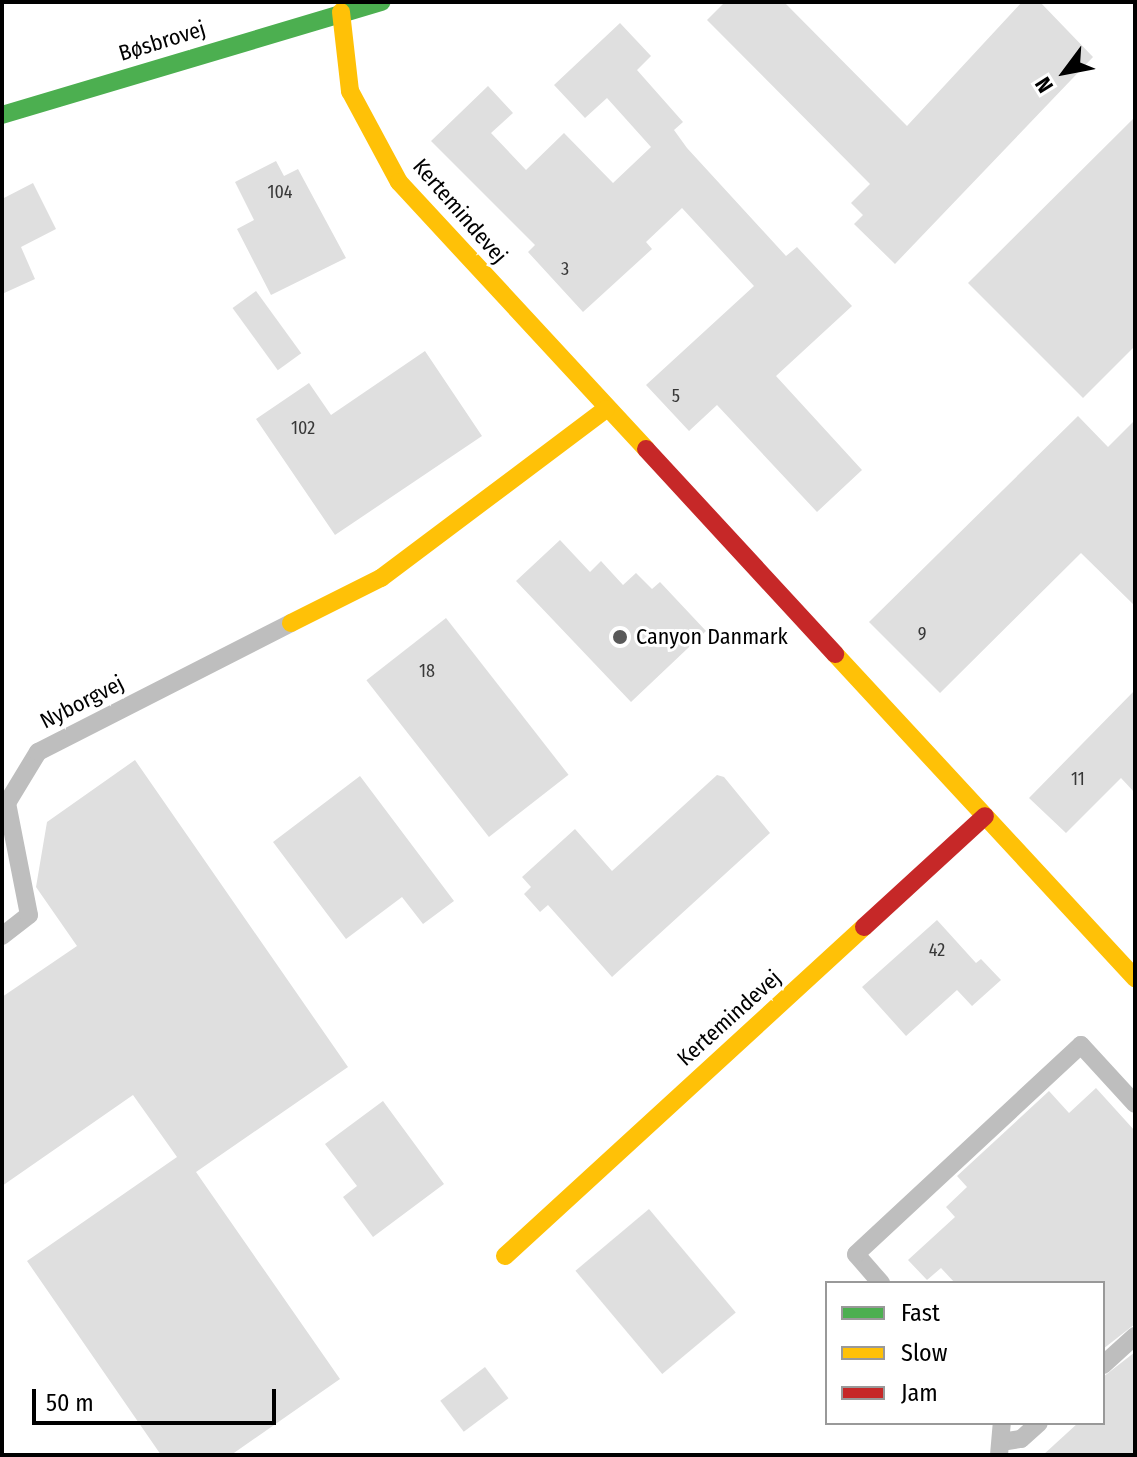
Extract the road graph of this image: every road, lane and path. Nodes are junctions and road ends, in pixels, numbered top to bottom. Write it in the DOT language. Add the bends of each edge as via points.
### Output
graph roads {
  1 [pos="382,2"];
  2 [pos="341,12"];
  3 [pos="2,115"];
  4 [pos="606,409"];
  5 [pos="291,623"];
  6 [pos="985,816"];
  7 [pos="2,936"];
  8 [pos="1135,978"];
  9 [pos="1135,1104"];
  10 [pos="505,1256"];
  11 [pos="879,1281"];
  12 [pos="1135,1336"];
  13 [pos="1105,1363"];
  14 [pos="1037,1425"];
  15 [pos="1001,1440"];
  1 -- 2 [label="street, Bøsbrovej"];
  2 -- 3 [label="street, Bøsbrovej"];
  2 -- 4 [label="street, Kertemindevej" via="350,91 399,182"];
  4 -- 5 [label="street" via="381,578"];
  4 -- 6 [label="street, Kertemindevej"];
  5 -- 7 [label="lane, Nyborgvej" via="38,752 7,803 29,915"];
  6 -- 8 [label="street, Kertemindevej"];
  6 -- 10 [label="street, Kertemindevej"];
  9 -- 11 [label="lane" via="1081,1045 856,1254"];
  12 -- 13 [label="lane"];
  14 -- 15 [label="lane" via="1021,1439"];
}
